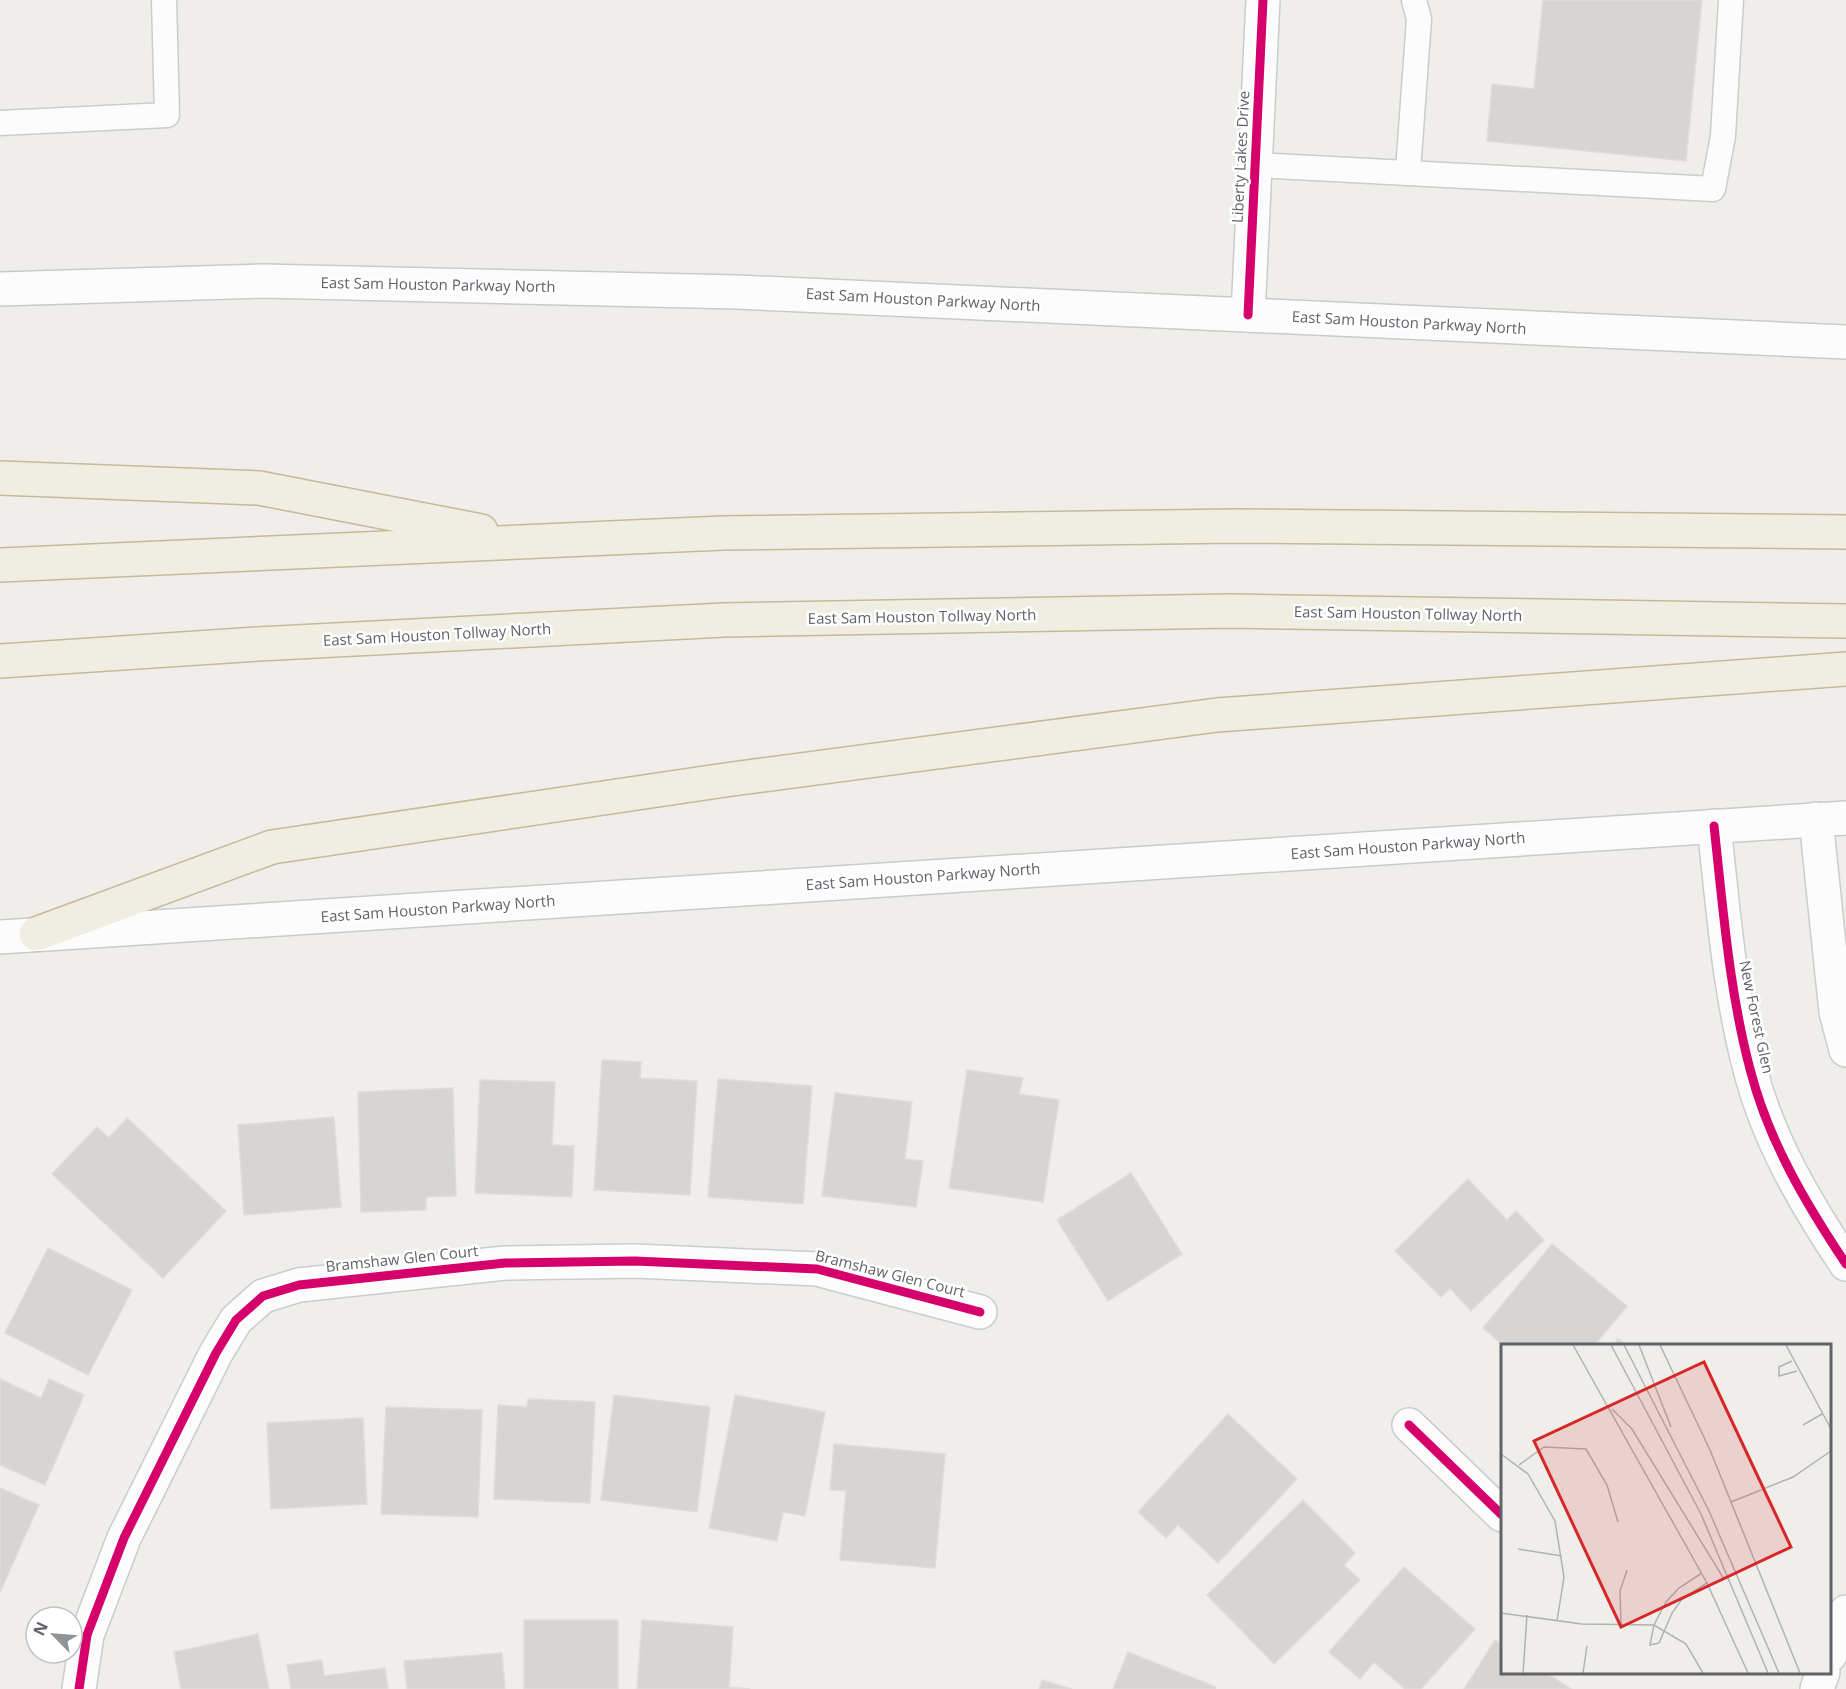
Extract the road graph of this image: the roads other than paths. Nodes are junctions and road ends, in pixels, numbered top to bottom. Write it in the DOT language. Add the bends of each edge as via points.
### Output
graph roads {
  1 [pos="164,0"];
  2 [pos="1263,0"];
  3 [pos="1414,0"];
  4 [pos="1731,0"];
  5 [pos="0,123"];
  6 [pos="1255,165"];
  7 [pos="1408,171"];
  8 [pos="0,289"];
  9 [pos="1248,315"];
  10 [pos="1846,342"];
  11 [pos="0,478"];
  12 [pos="1846,532"];
  13 [pos="533,541"];
  14 [pos="0,565"];
  15 [pos="1846,621"];
  16 [pos="0,661"];
  17 [pos="1846,669"];
  18 [pos="1831,819"];
  19 [pos="1714,826"];
  20 [pos="36,933"];
  21 [pos="0,937"];
  22 [pos="1846,1050"];
  23 [pos="1846,1264"];
  24 [pos="980,1312"];
  25 [pos="1409,1425"];
  26 [pos="1501,1513"];
  27 [pos="1846,1612"];
  28 [pos="1831,1650"];
  29 [pos="80,1689"];
  1 -- 5 [label="lane" via="167,115"];
  2 -- 6 [label="main road, Liberty Lakes Drive"];
  3 -- 7 [label="lane" via="1419,19"];
  4 -- 7 [label="lane" via="1723,136 1713,189"];
  6 -- 7 [label="lane"];
  6 -- 9 [label="main road, Liberty Lakes Drive"];
  8 -- 9 [label="main road, East Sam Houston Parkway North" via="263,281 737,292"];
  9 -- 10 [label="main road, East Sam Houston Parkway North"];
  11 -- 13 [label="highway" via="259,488"];
  12 -- 13 [label="highway" via="1235,526 723,533"];
  13 -- 14 [label="highway"];
  15 -- 16 [label="highway, East Sam Houston Tollway North" via="1230,611 724,620"];
  17 -- 20 [label="highway" via="1217,715 272,846"];
  18 -- 19 [label="main road, East Sam Houston Parkway North"];
  18 -- 22 [label="main road" via="1836,1012"];
  19 -- 20 [label="main road, East Sam Houston Parkway North"];
  19 -- 23 [label="main road, New Forest Glen" via="1732,984 1750,1071 1781,1154"];
  20 -- 21 [label="main road, East Sam Houston Parkway North"];
  24 -- 29 [label="main road, Bramshaw Glen Court" via="817,1269 635,1261 505,1263 299,1285 263,1296 236,1320 216,1353 124,1538 87,1635"];
  25 -- 26 [label="main road"];
  27 -- 28 [label="main road"];
}
